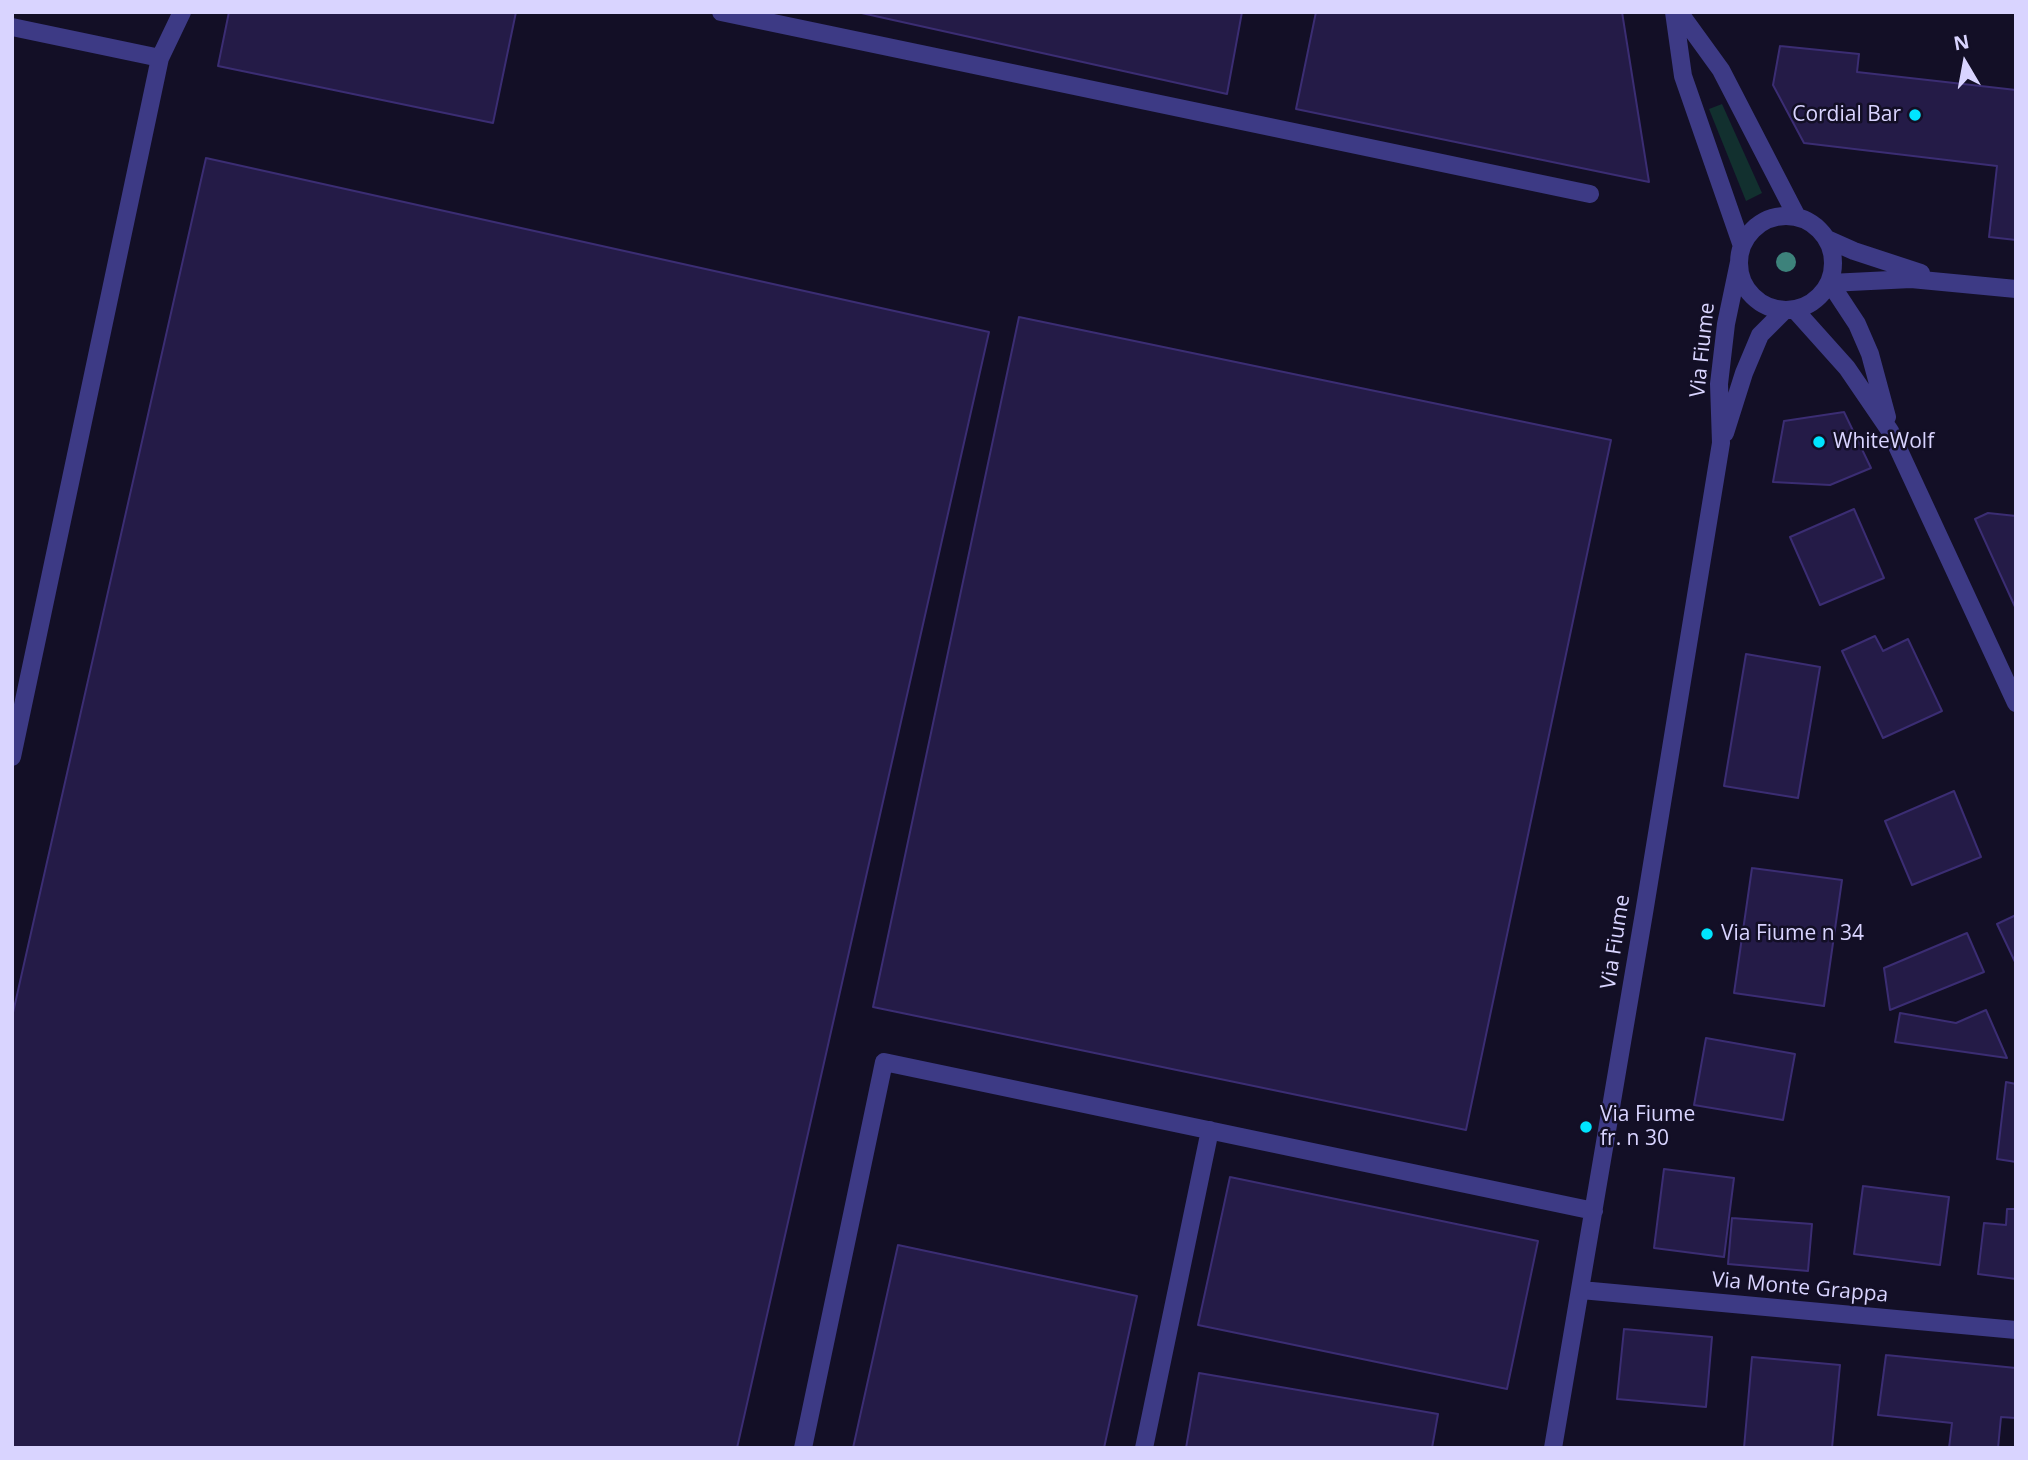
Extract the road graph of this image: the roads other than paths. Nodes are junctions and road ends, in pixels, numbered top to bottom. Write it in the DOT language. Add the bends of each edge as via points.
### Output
graph roads {
  1 [pos="182,12"];
  2 [pos="721,12"];
  3 [pos="1676,12"];
  4 [pos="12,27"];
  5 [pos="160,58"];
  6 [pos="1590,194"];
  7 [pos="1797,217"];
  8 [pos="1828,239"];
  9 [pos="1740,254"];
  10 [pos="1951,281"];
  11 [pos="1830,283"];
  12 [pos="2016,289"];
  13 [pos="1790,310"];
  14 [pos="1890,431"];
  15 [pos="1721,443"];
  16 [pos="2016,703"];
  17 [pos="12,757"];
  18 [pos="1210,1130"];
  19 [pos="1594,1211"];
  20 [pos="1581,1290"];
  21 [pos="2016,1330"];
  22 [pos="803,1448"];
  23 [pos="1144,1448"];
  24 [pos="1553,1448"];
  1 -- 5 [label="street"];
  2 -- 6 [label="street"];
  3 -- 7 [label="street" via="1731,89"];
  3 -- 9 [label="street" via="1683,76"];
  4 -- 5 [label="street"];
  5 -- 17 [label="street"];
  7 -- 8 [label="street" via="1809,221"];
  7 -- 9 [label="street" via="1770,218 1758,225"];
  8 -- 10 [label="street"];
  8 -- 11 [label="street" via="1833,261"];
  9 -- 13 [label="street" via="1742,281 1751,296 1766,307"];
  9 -- 15 [label="street, Via Fiume" via="1719,384"];
  10 -- 11 [label="street"];
  10 -- 12 [label="street"];
  11 -- 13 [label="street" via="1815,300"];
  11 -- 14 [label="street" via="1870,354"];
  13 -- 14 [label="street" via="1847,368"];
  13 -- 15 [label="street, Via Fiume" via="1760,335"];
  14 -- 16 [label="street"];
  15 -- 19 [label="street, Via Fiume"];
  18 -- 19 [label="street"];
  18 -- 22 [label="street" via="884,1062"];
  18 -- 23 [label="street"];
  19 -- 20 [label="street, Via Fiume"];
  20 -- 21 [label="street, Via Monte Grappa"];
  20 -- 24 [label="street, Via Fiume"];
}
